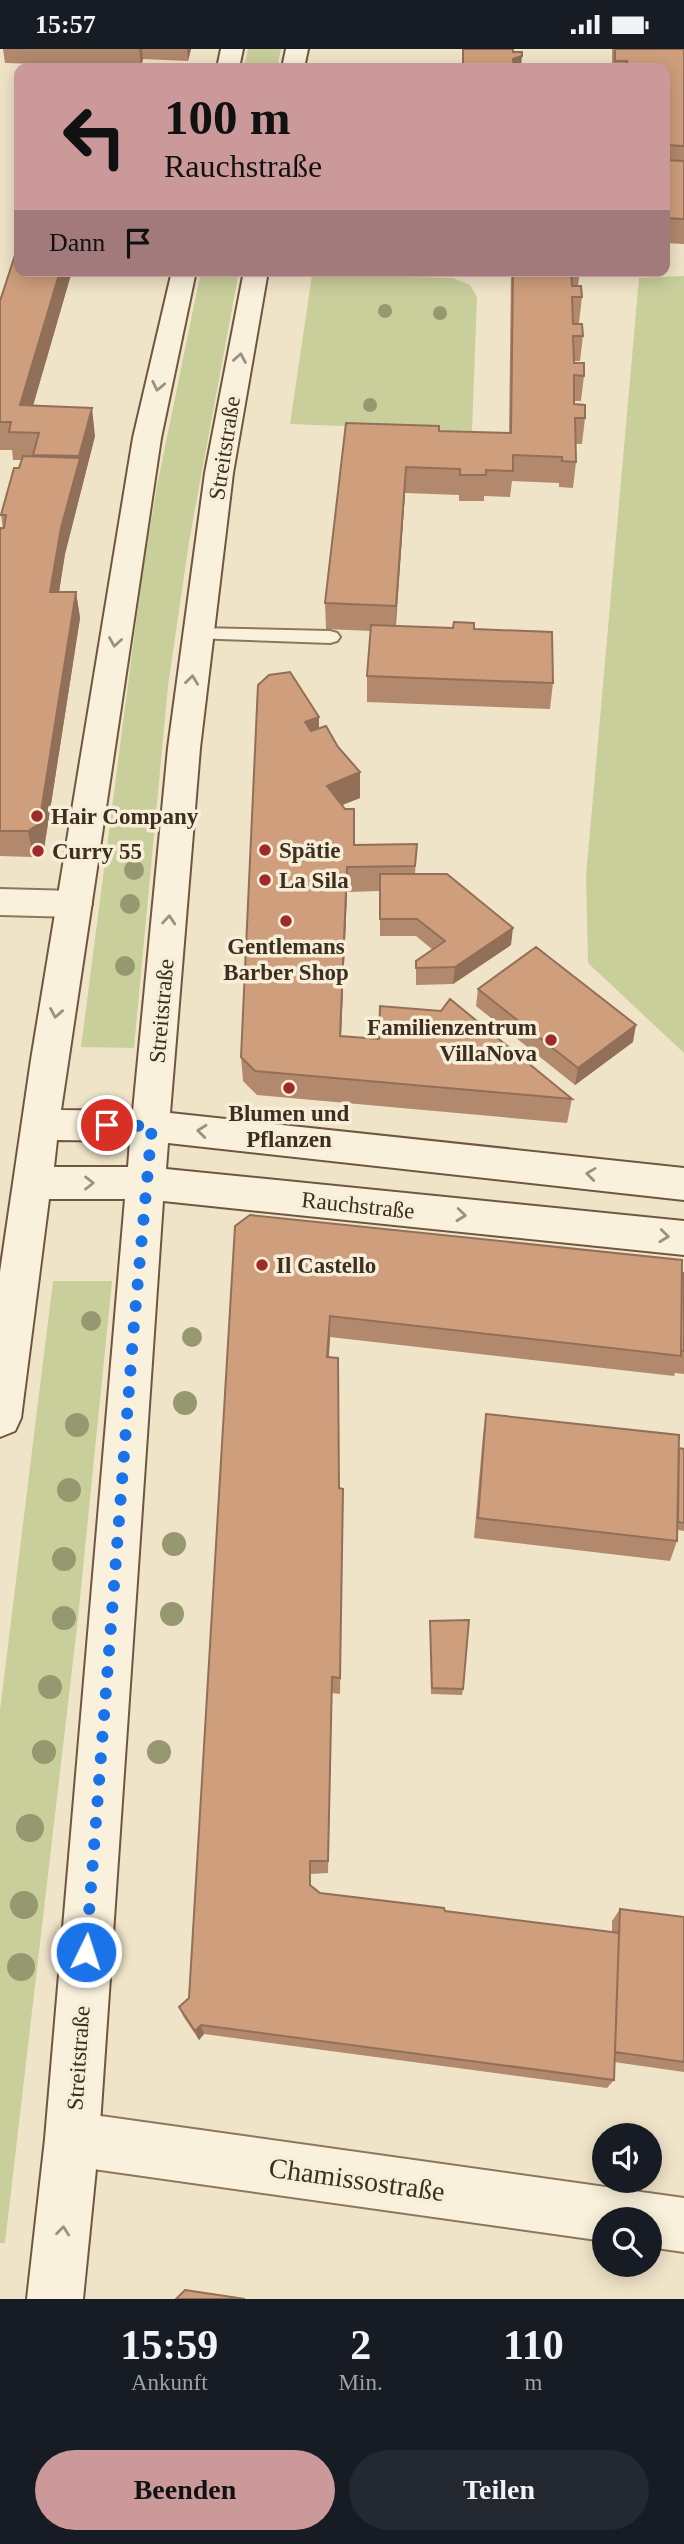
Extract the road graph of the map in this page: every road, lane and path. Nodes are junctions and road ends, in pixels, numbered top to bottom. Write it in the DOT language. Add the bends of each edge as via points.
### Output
graph roads {
  1 [pos="183,277"];
  2 [pos="255,277"];
  3 [pos="198,634"];
  4 [pos="330,637"];
  5 [pos="0,902"];
  6 [pos="75,904"];
  7 [pos="40,1125"];
  8 [pos="152,1126"];
  9 [pos="32,1183"];
  10 [pos="146,1183"];
  11 [pos="684,1184"];
  12 [pos="684,1238"];
  13 [pos="0,1418"];
  14 [pos="72,2139"];
  15 [pos="592,2212"];
  16 [pos="662,2222"];
  17 [pos="684,2225"];
  18 [pos="55,2299"];
  1 -- 6 [label="main road, one-way" via="146,439"];
  3 -- 2 [label="main road, Streitstraße, one-way" via="219,473"];
  3 -- 4 [label="lane"];
  8 -- 3 [label="main road, Streitstraße, one-way"];
  5 -- 6 [label="main road"];
  6 -- 7 [label="main road, one-way"];
  7 -- 8 [label="main road"];
  7 -- 9 [label="main road"];
  8 -- 10 [label="main road, Streitstraße"];
  11 -- 8 [label="main road, one-way"];
  9 -- 10 [label="main road, Rauchstraße, one-way"];
  9 -- 13 [label="main road"];
  10 -- 12 [label="main road, Rauchstraße, one-way"];
  10 -- 14 [label="main road, Streitstraße"];
  14 -- 15 [label="main road, Chamissostraße"];
  18 -- 14 [label="main road, Streitstraße, one-way"];
  16 -- 17 [label="main road"];
}
